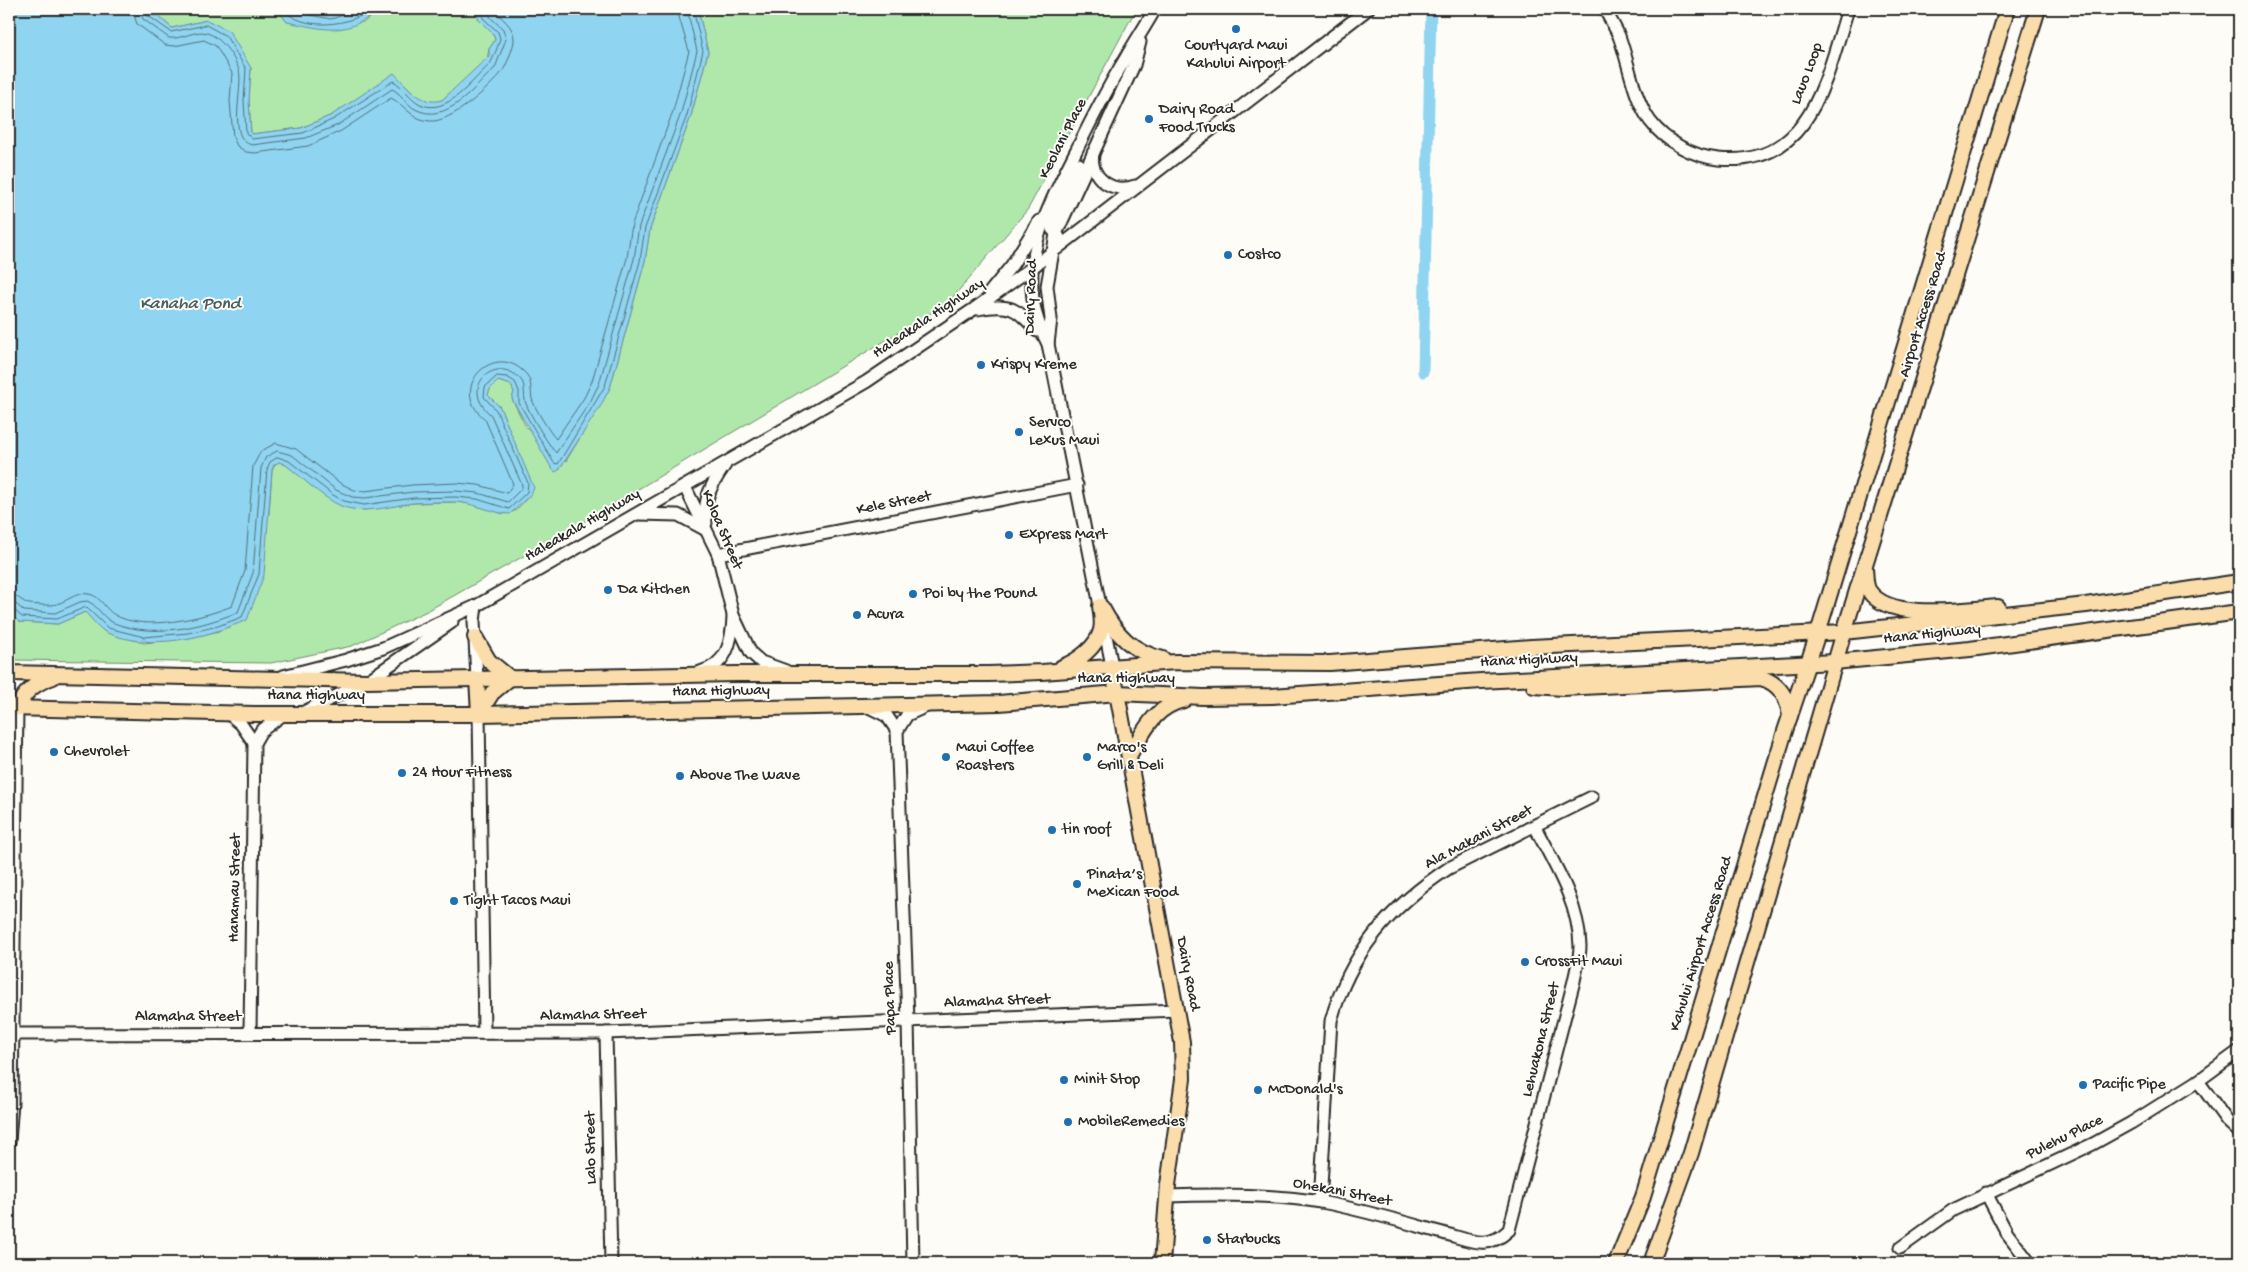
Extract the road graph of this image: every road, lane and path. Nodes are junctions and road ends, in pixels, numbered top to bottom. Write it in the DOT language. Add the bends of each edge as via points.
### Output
graph roads {
  1 [pos="1155,9"];
  2 [pos="1368,9"];
  3 [pos="1605,9"];
  4 [pos="1848,9"];
  5 [pos="2008,9"];
  6 [pos="2038,9"];
  7 [pos="1142,33"];
  8 [pos="1093,119"];
  9 [pos="1094,150"];
  10 [pos="1139,184"];
  11 [pos="1046,209"];
  12 [pos="1060,238"];
  13 [pos="1051,252"];
  14 [pos="1033,267"];
  15 [pos="974,310"];
  16 [pos="1048,344"];
  17 [pos="727,462"];
  18 [pos="1077,485"];
  19 [pos="685,487"];
  20 [pos="637,514"];
  21 [pos="706,530"];
  22 [pos="718,554"];
  23 [pos="1864,563"];
  24 [pos="2239,582"];
  25 [pos="2185,592"];
  26 [pos="476,606"];
  27 [pos="1100,606"];
  28 [pos="2239,612"];
  29 [pos="733,615"];
  30 [pos="1844,632"];
  31 [pos="1818,633"];
  32 [pos="475,637"];
  33 [pos="1176,662"];
  34 [pos="1834,662"];
  35 [pos="1808,664"];
  36 [pos="1112,666"];
  37 [pos="1042,672"];
  38 [pos="9,673"];
  39 [pos="64,674"];
  40 [pos="797,674"];
  41 [pos="691,675"];
  42 [pos="510,678"];
  43 [pos="270,679"];
  44 [pos="478,679"];
  45 [pos="367,681"];
  46 [pos="1481,681"];
  47 [pos="1118,693"];
  48 [pos="9,694"];
  49 [pos="1202,697"];
  50 [pos="929,705"];
  51 [pos="862,706"];
  52 [pos="13,708"];
  53 [pos="304,712"];
  54 [pos="228,713"];
  55 [pos="285,713"];
  56 [pos="479,714"];
  57 [pos="897,731"];
  58 [pos="1785,731"];
  59 [pos="254,743"];
  60 [pos="1130,754"];
  61 [pos="1592,797"];
  62 [pos="1534,827"];
  63 [pos="1177,1010"];
  64 [pos="908,1020"];
  65 [pos="250,1032"];
  66 [pos="484,1033"];
  67 [pos="606,1033"];
  68 [pos="10,1034"];
  69 [pos="2239,1051"];
  70 [pos="2198,1081"];
  71 [pos="2239,1132"];
  72 [pos="9,1142"];
  73 [pos="1986,1193"];
  74 [pos="1168,1196"];
  75 [pos="1320,1202"];
  76 [pos="1504,1235"];
  77 [pos="1900,1248"];
  78 [pos="611,1263"];
  79 [pos="913,1263"];
  80 [pos="1162,1263"];
  81 [pos="1616,1263"];
  82 [pos="1651,1263"];
  83 [pos="2030,1263"];
  1 -- 7 [label="street, Keolani Place"];
  2 -- 10 [label="street, Haleakala Highway"];
  3 -- 4 [label="street, Lauo Loop" via="1618,35 1640,103 1651,123 1684,149 1705,157 1728,160 1771,151 1805,123 1819,98"];
  5 -- 31 [label="main road, Airport Access Road"];
  6 -- 23 [label="main road, Airport Access Road"];
  7 -- 8 [label="street, Keolani Place" via="1124,59"];
  7 -- 9 [label="street, Keolani Place" via="1134,65"];
  8 -- 11 [label="street, Keolani Place"];
  8 -- 12 [label="street" via="1087,147 1052,220 1052,228"];
  9 -- 10 [label="street" via="1094,170 1104,182 1120,189"];
  9 -- 12 [label="street, Keolani Place"];
  10 -- 12 [label="street, Haleakala Highway"];
  11 -- 14 [label="street, Keolani Place"];
  11 -- 15 [label="street" via="1012,265"];
  12 -- 13 [label="street, Haleakala Highway"];
  13 -- 14 [label="street, Haleakala Highway"];
  13 -- 16 [label="street, Dairy Road" via="1047,286 1051,319"];
  14 -- 15 [label="street, Haleakala Highway"];
  14 -- 16 [label="street, Dairy Road" via="1031,289 1036,322"];
  15 -- 16 [label="street" via="999,305 1016,310"];
  15 -- 17 [label="street, Haleakala Highway" via="866,382"];
  16 -- 18 [label="street, Dairy Road"];
  17 -- 19 [label="street, Haleakala Highway"];
  17 -- 21 [label="street" via="706,498"];
  18 -- 22 [label="street, Kele Street"];
  18 -- 27 [label="street, Dairy Road"];
  19 -- 20 [label="street, Haleakala Highway"];
  19 -- 21 [label="street, Koloa Street"];
  20 -- 21 [label="street" via="678,515"];
  20 -- 26 [label="street, Haleakala Highway"];
  21 -- 22 [label="street, Koloa Street"];
  22 -- 29 [label="street, Koloa Street"];
  23 -- 25 [label="main road" via="1869,590 1885,605 1896,609 1953,610 2127,592"];
  23 -- 30 [label="main road, Airport Access Road"];
  24 -- 25 [label="main road, Hana Highway"];
  25 -- 30 [label="main road, Hana Highway"];
  26 -- 32 [label="street"];
  26 -- 43 [label="street, Haleakala Highway" via="374,651"];
  26 -- 45 [label="street, Haleakala Highway"];
  27 -- 33 [label="main road" via="1111,626 1129,646 1146,655"];
  27 -- 36 [label="street, Dairy Road"];
  27 -- 37 [label="main road" via="1101,629 1089,649 1064,667"];
  28 -- 34 [label="main road, Hana Highway" via="1970,649"];
  29 -- 40 [label="street, Koloa Street" via="754,657 773,668"];
  29 -- 41 [label="street, Koloa Street" via="731,640 724,656 714,667"];
  30 -- 31 [label="main road, Hana Highway"];
  30 -- 34 [label="main road"];
  31 -- 33 [label="main road, Hana Highway" via="1531,647 1330,662"];
  31 -- 35 [label="main road, Kahului Airport Access Road"];
  32 -- 42 [label="main road" via="489,661"];
  32 -- 44 [label="street"];
  33 -- 36 [label="main road, Hana Highway"];
  34 -- 35 [label="main road, Hana Highway"];
  34 -- 82 [label="main road" via="1691,1153"];
  35 -- 46 [label="main road, Hana Highway"];
  35 -- 58 [label="main road, Kahului Airport Access Road"];
  36 -- 37 [label="main road, Hana Highway"];
  36 -- 47 [label="main road, Dairy Road"];
  37 -- 40 [label="main road, Hana Highway"];
  38 -- 39 [label="main road, Hana Highway"];
  39 -- 43 [label="main road, Hana Highway"];
  39 -- 52 [label="main road" via="30,689"];
  40 -- 41 [label="main road, Hana Highway"];
  41 -- 42 [label="main road, Hana Highway"];
  42 -- 44 [label="main road, Hana Highway"];
  42 -- 56 [label="main road" via="492,693"];
  43 -- 45 [label="main road, Hana Highway"];
  44 -- 45 [label="main road, Hana Highway"];
  44 -- 56 [label="main road"];
  45 -- 53 [label="street, Haleakala Highway"];
  46 -- 49 [label="main road, Hana Highway" via="1282,696"];
  46 -- 58 [label="main road" via="1563,688 1761,678 1777,686 1787,700 1790,716"];
  47 -- 49 [label="main road, Hana Highway"];
  47 -- 50 [label="main road, Hana Highway"];
  47 -- 60 [label="main road, Dairy Road"];
  48 -- 52 [label="main road"];
  49 -- 60 [label="main road" via="1162,708"];
  50 -- 51 [label="main road, Hana Highway"];
  50 -- 57 [label="street" via="907,715"];
  51 -- 56 [label="main road, Hana Highway"];
  51 -- 57 [label="street" via="884,713"];
  52 -- 54 [label="main road, Hana Highway"];
  52 -- 68 [label="street"];
  53 -- 55 [label="main road, Hana Highway"];
  53 -- 56 [label="main road, Hana Highway"];
  54 -- 55 [label="main road, Hana Highway"];
  54 -- 59 [label="street" via="242,724"];
  55 -- 59 [label="street" via="261,731"];
  56 -- 66 [label="street"];
  57 -- 64 [label="street, Papa Place"];
  58 -- 81 [label="main road, Kahului Airport Access Road" via="1643,1197"];
  59 -- 65 [label="street, Hanamau Street"];
  60 -- 63 [label="main road, Dairy Road"];
  61 -- 62 [label="street, Ala Makani Street"];
  62 -- 75 [label="street, Ala Makani Street" via="1428,882 1398,906 1360,953 1340,993 1331,1021"];
  62 -- 76 [label="street, Lehuakona Street" via="1571,901 1580,948 1510,1229"];
  63 -- 64 [label="street, Alamaha Street"];
  63 -- 74 [label="main road, Dairy Road" via="1183,1071"];
  64 -- 67 [label="street, Alamaha Street"];
  64 -- 79 [label="street, Papa Place"];
  65 -- 66 [label="street, Alamaha Street"];
  65 -- 68 [label="street, Alamaha Street"];
  66 -- 67 [label="street, Alamaha Street"];
  67 -- 78 [label="street, Lalo Street"];
  68 -- 72 [label="street" via="12,1102"];
  69 -- 70 [label="street, Pulehu Place"];
  70 -- 71 [label="street"];
  70 -- 73 [label="street, Pulehu Place" via="2165,1104 2093,1144"];
  73 -- 77 [label="street, Pulehu Place" via="1945,1215"];
  73 -- 83 [label="street" via="2007,1233"];
  74 -- 75 [label="street, Ohekani Street" via="1208,1194"];
  74 -- 80 [label="main road, Dairy Road"];
  75 -- 76 [label="street, Ohekani Street" via="1476,1243 1497,1241"];
}
